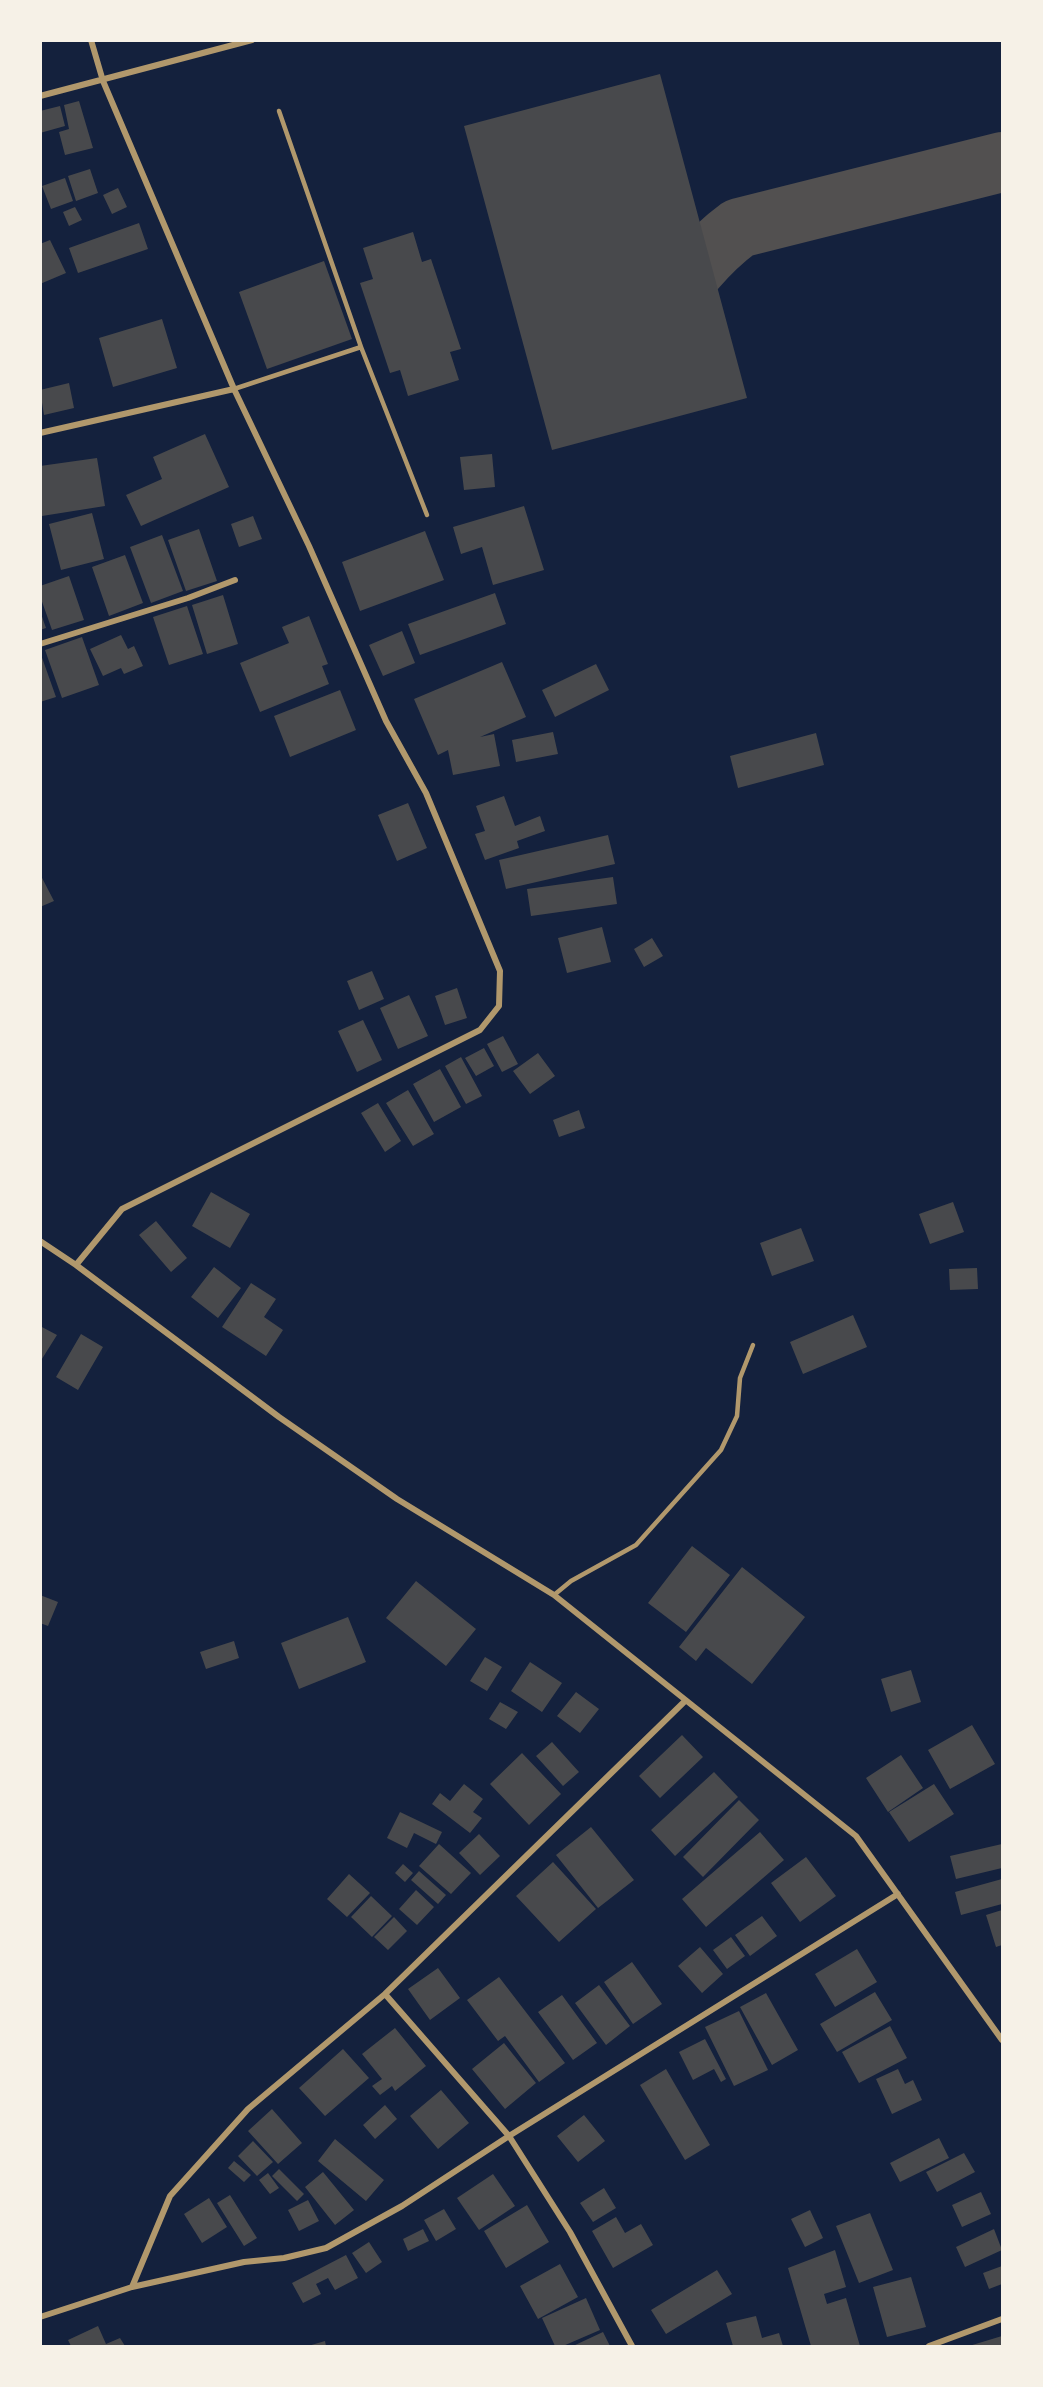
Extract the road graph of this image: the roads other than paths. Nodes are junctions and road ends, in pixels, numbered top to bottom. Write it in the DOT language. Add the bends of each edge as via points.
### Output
graph roads {
  1 [pos="91,40"];
  2 [pos="252,40"];
  3 [pos="104,81"];
  4 [pos="40,96"];
  5 [pos="279,111"];
  6 [pos="361,347"];
  7 [pos="234,389"];
  8 [pos="40,434"];
  9 [pos="427,515"];
  10 [pos="235,580"];
  11 [pos="40,644"];
  12 [pos="40,1241"];
  13 [pos="76,1265"];
  14 [pos="753,1346"];
  15 [pos="554,1595"];
  16 [pos="685,1701"];
  17 [pos="897,1894"];
  18 [pos="386,1994"];
  19 [pos="1002,2040"];
  20 [pos="509,2136"];
  21 [pos="132,2287"];
  22 [pos="40,2317"];
  23 [pos="1002,2319"];
  24 [pos="632,2346"];
  25 [pos="929,2346"];
  1 -- 3 [label="street"];
  2 -- 3 [label="street"];
  3 -- 4 [label="street"];
  3 -- 7 [label="street"];
  5 -- 6 [label="lane"];
  6 -- 7 [label="lane"];
  6 -- 9 [label="lane"];
  7 -- 8 [label="street"];
  7 -- 13 [label="street" via="386,721 426,793 500,971 499,1005 480,1030 122,1209"];
  10 -- 11 [label="street"];
  12 -- 13 [label="street"];
  13 -- 15 [label="street" via="279,1417 397,1499"];
  14 -- 15 [label="lane" via="740,1378 737,1416 721,1450 636,1545 571,1581"];
  15 -- 16 [label="street"];
  16 -- 17 [label="street" via="856,1836"];
  16 -- 18 [label="street"];
  17 -- 19 [label="street"];
  17 -- 20 [label="street"];
  18 -- 20 [label="street"];
  18 -- 21 [label="street" via="248,2109 170,2196"];
  20 -- 21 [label="street" via="402,2206 326,2248"];
  20 -- 24 [label="street" via="570,2232"];
  21 -- 22 [label="street"];
  23 -- 25 [label="street"];
}
